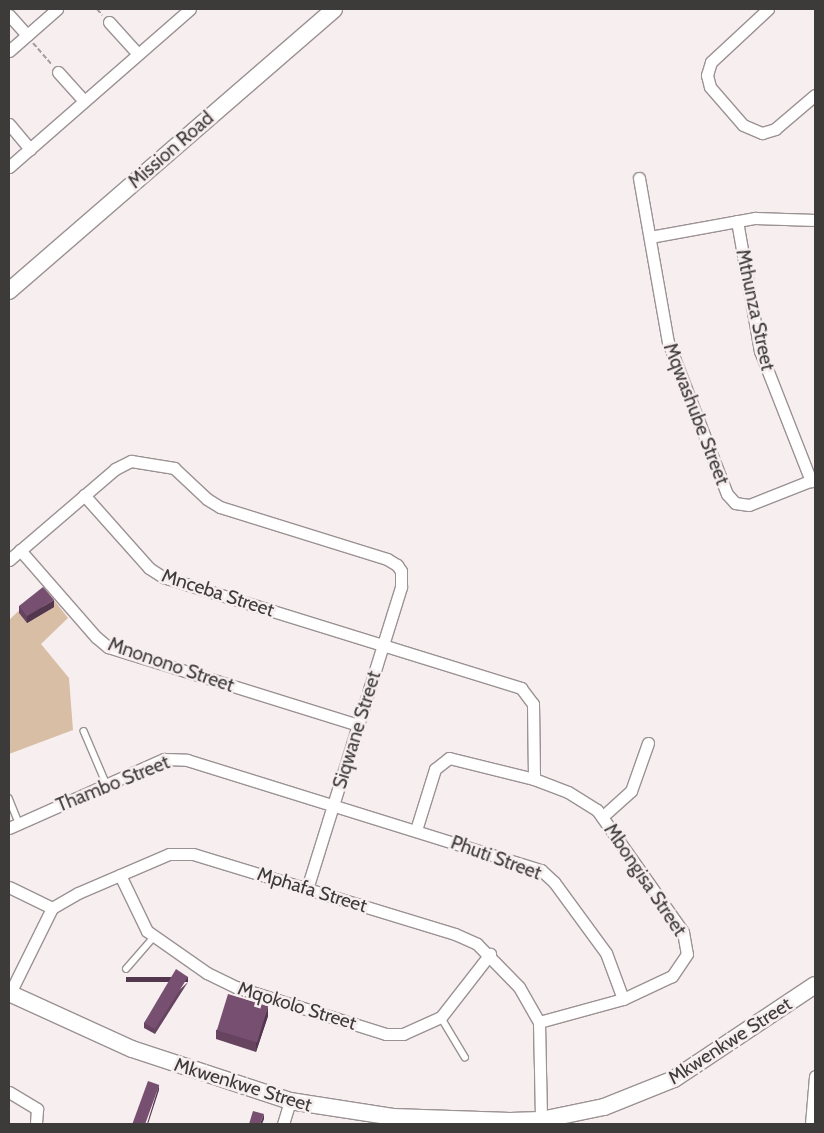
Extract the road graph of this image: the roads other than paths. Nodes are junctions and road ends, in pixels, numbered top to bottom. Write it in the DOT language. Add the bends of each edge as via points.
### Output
graph roads {
  1 [pos="58,9"];
  2 [pos="190,9"];
  3 [pos="334,9"];
  4 [pos="768,9"];
  5 [pos="9,15"];
  6 [pos="109,22"];
  7 [pos="27,35"];
  8 [pos="9,51"];
  9 [pos="138,54"];
  10 [pos="58,72"];
  11 [pos="815,95"];
  12 [pos="84,101"];
  13 [pos="9,124"];
  14 [pos="30,149"];
  15 [pos="9,167"];
  16 [pos="639,178"];
  17 [pos="815,220"];
  18 [pos="737,221"];
  19 [pos="650,237"];
  20 [pos="9,291"];
  21 [pos="813,480"];
  22 [pos="84,495"];
  23 [pos="20,550"];
  24 [pos="9,560"];
  25 [pos="382,645"];
  26 [pos="358,725"];
  27 [pos="84,731"];
  28 [pos="648,743"];
  29 [pos="534,779"];
  30 [pos="107,785"];
  31 [pos="9,798"];
  32 [pos="334,806"];
  33 [pos="602,817"];
  34 [pos="14,826"];
  35 [pos="416,830"];
  36 [pos="120,875"];
  37 [pos="9,887"];
  38 [pos="307,888"];
  39 [pos="52,908"];
  40 [pos="153,938"];
  41 [pos="490,954"];
  42 [pos="126,969"];
  43 [pos="815,985"];
  44 [pos="10,993"];
  45 [pos="623,999"];
  46 [pos="441,1017"];
  47 [pos="539,1022"];
  48 [pos="465,1057"];
  49 [pos="815,1076"];
  50 [pos="9,1092"];
  51 [pos="290,1101"];
  52 [pos="542,1120"];
  53 [pos="812,1123"];
  54 [pos="36,1124"];
  55 [pos="283,1124"];
  1 -- 7 [label="street"];
  2 -- 9 [label="street"];
  3 -- 20 [label="street, Mission Road"];
  4 -- 11 [label="street" via="711,62 707,75 710,87 743,125 762,133 775,129"];
  5 -- 7 [label="street"];
  6 -- 9 [label="street"];
  7 -- 8 [label="street"];
  9 -- 12 [label="street"];
  10 -- 12 [label="street"];
  12 -- 14 [label="street"];
  13 -- 14 [label="street"];
  14 -- 15 [label="street"];
  16 -- 19 [label="street, Mqwashube Street"];
  17 -- 18 [label="street" via="771,217"];
  18 -- 19 [label="street"];
  18 -- 21 [label="street, Mthunza Street" via="760,351"];
  19 -- 21 [label="street, Mqwashube Street" via="671,354 730,499 749,505"];
  22 -- 23 [label="street"];
  22 -- 25 [label="street, Mnceba Street" via="154,572"];
  22 -- 25 [label="street, Siqwane Street" via="114,469 131,462 174,468 213,504 387,558 401,571 400,587"];
  23 -- 24 [label="street"];
  23 -- 26 [label="street, Mnonono Street" via="108,647"];
  25 -- 26 [label="street, Siqwane Street"];
  25 -- 29 [label="street, Mnceba Street" via="526,692 534,710"];
  26 -- 32 [label="street, Siqwane Street"];
  27 -- 30 [label="lane"];
  28 -- 33 [label="street, Mbongisa Street" via="631,792"];
  29 -- 33 [label="street, Mbongisa Street" via="580,797"];
  29 -- 35 [label="street, Mbongisa Street" via="449,758 435,770"];
  30 -- 32 [label="street, Thambo Street" via="164,759 178,758"];
  30 -- 34 [label="street, Thambo Street"];
  31 -- 34 [label="lane"];
  32 -- 35 [label="street, Phuti Street"];
  32 -- 38 [label="street, Siqwane Street"];
  33 -- 45 [label="street, Mbongisa Street" via="683,932 688,947 684,961 672,976"];
  35 -- 45 [label="street, Phuti Street" via="532,866 548,876 606,953"];
  36 -- 38 [label="street, Mphafa Street" via="169,854 184,852"];
  36 -- 39 [label="street, Mphafa Street"];
  36 -- 40 [label="street, Mqokolo Street" via="143,925"];
  37 -- 39 [label="street"];
  38 -- 41 [label="street, Mphafa Street" via="455,934"];
  39 -- 44 [label="street"];
  40 -- 42 [label="lane"];
  40 -- 46 [label="street, Mqokolo Street" via="226,984 386,1034 403,1034"];
  41 -- 46 [label="street, Mqokolo Street"];
  41 -- 47 [label="street, Mphafa Street" via="519,987"];
  43 -- 52 [label="street, Mkwenkwe Street" via="674,1079 604,1106"];
  44 -- 51 [label="street, Mkwenkwe Street" via="167,1062"];
  45 -- 47 [label="street, Mbongisa Street"];
  46 -- 48 [label="lane"];
  47 -- 52 [label="street, Mphafa Street"];
  49 -- 53 [label="street"];
  50 -- 54 [label="street" via="37,1109"];
  51 -- 52 [label="street, Mkwenkwe Street" via="393,1116"];
  51 -- 55 [label="street"];
}
